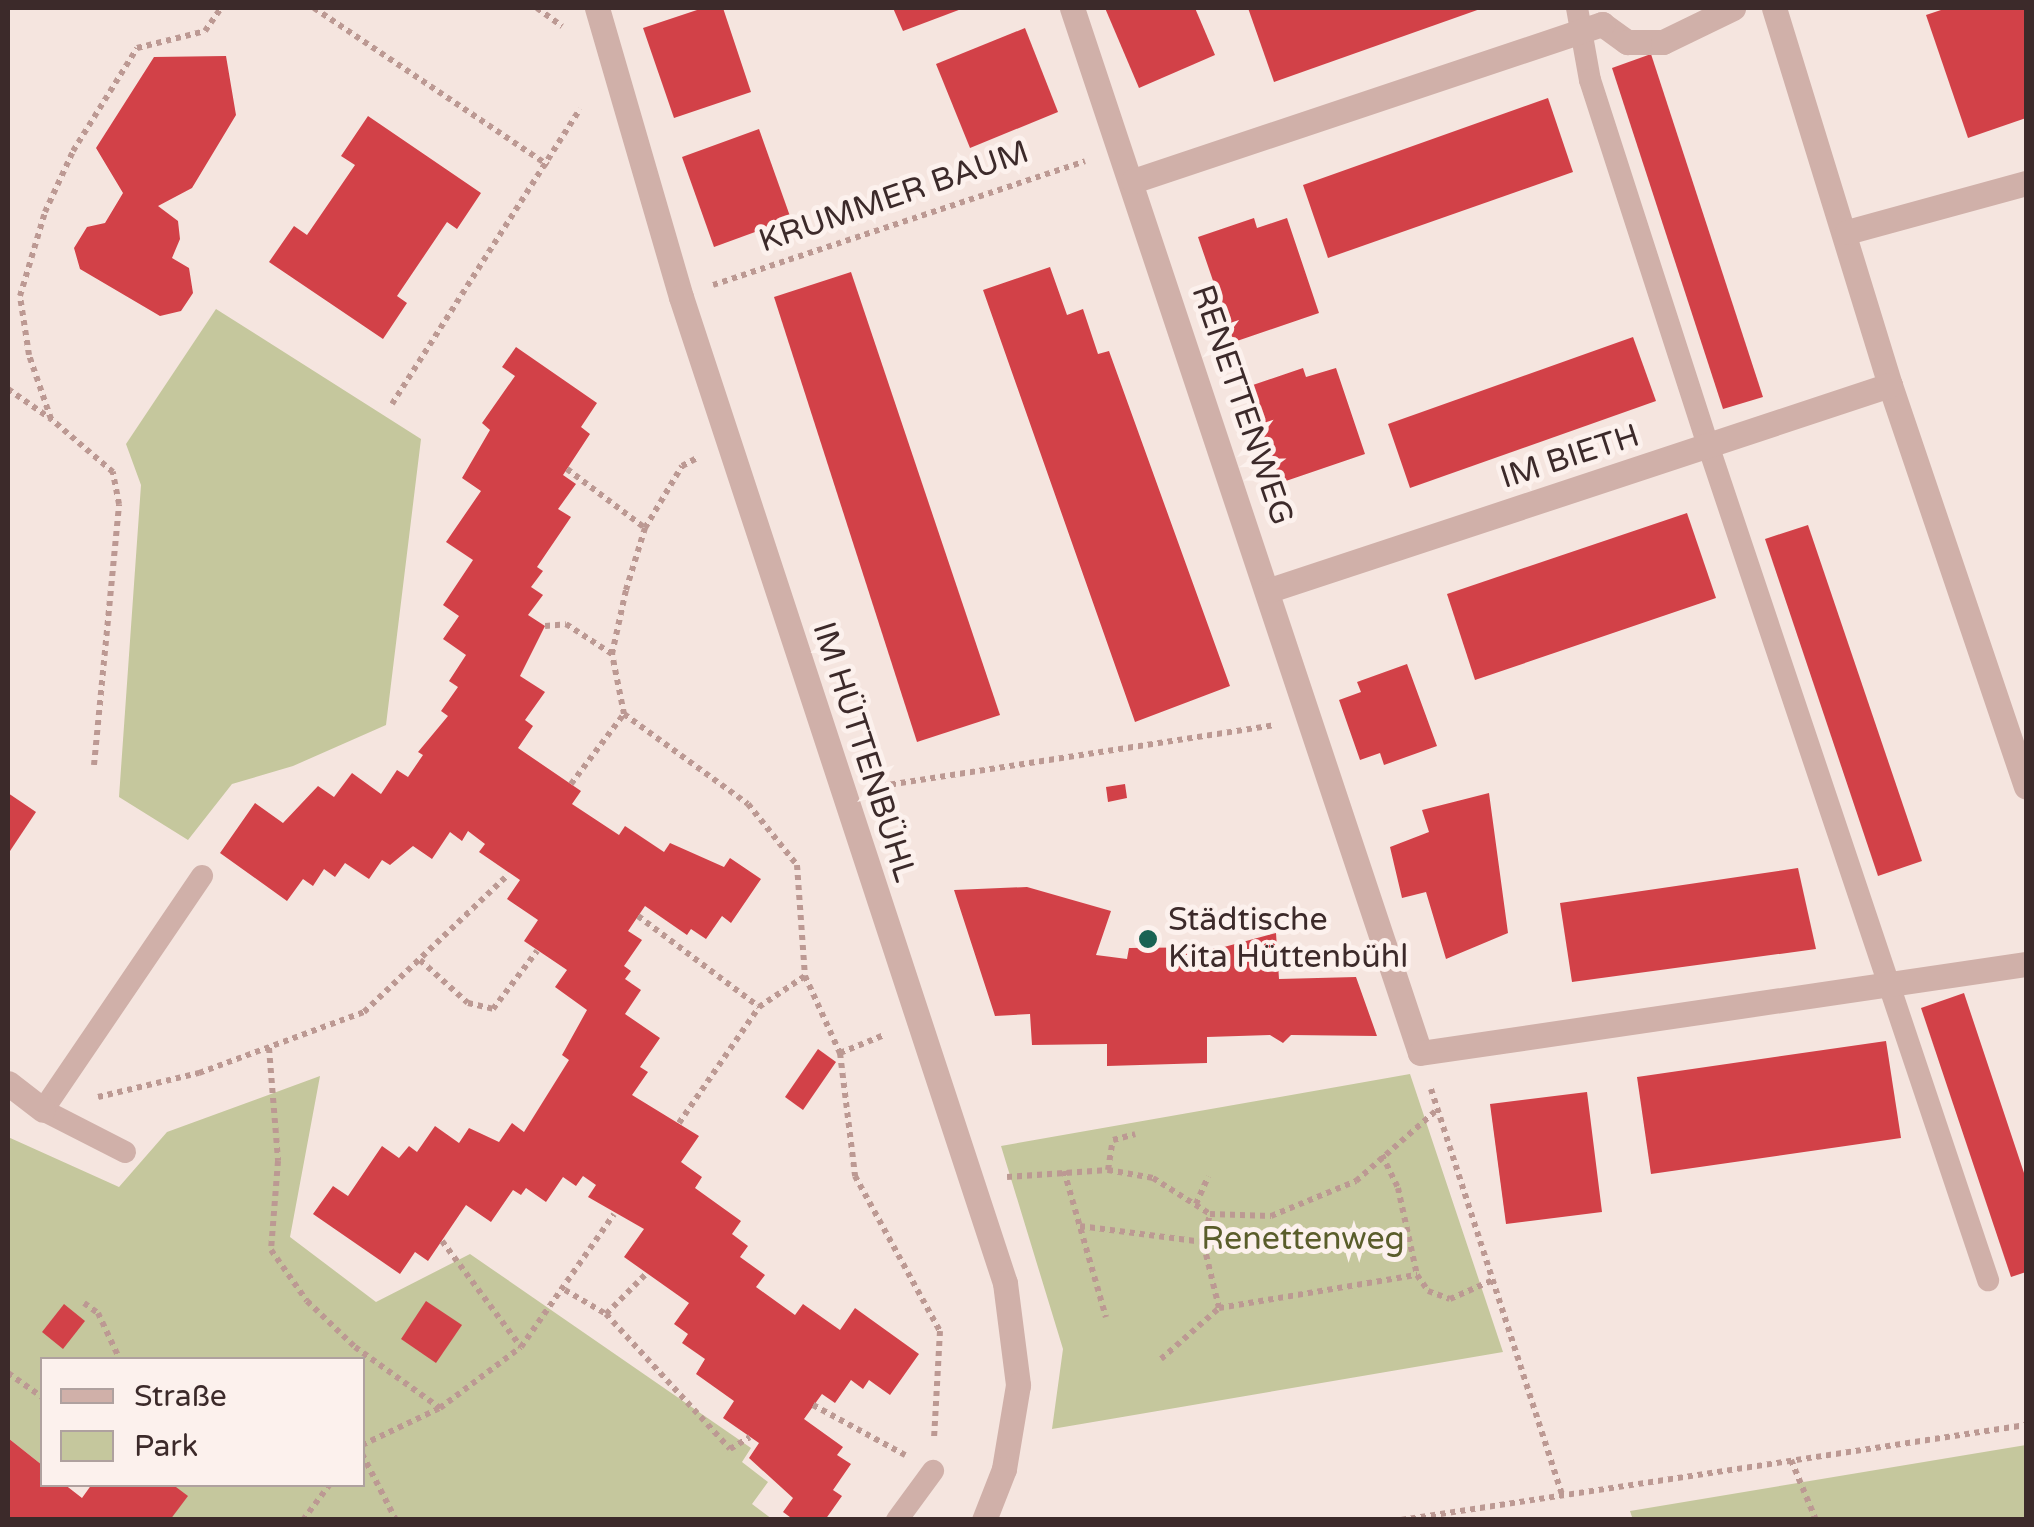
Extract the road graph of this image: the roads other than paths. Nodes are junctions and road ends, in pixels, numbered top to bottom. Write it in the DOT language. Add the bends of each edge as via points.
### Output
graph roads {
  1 [pos="597,8"];
  2 [pos="1072,8"];
  3 [pos="1733,8"];
  4 [pos="1774,8"];
  5 [pos="1592,17"];
  6 [pos="1133,181"];
  7 [pos="2026,183"];
  8 [pos="1848,232"];
  9 [pos="1890,385"];
  10 [pos="1708,446"];
  11 [pos="1270,590"];
  12 [pos="2026,788"];
  13 [pos="202,876"];
  14 [pos="2026,964"];
  15 [pos="1892,984"];
  16 [pos="8,1083"];
  17 [pos="43,1110"];
  18 [pos="125,1152"];
  19 [pos="1988,1280"];
  20 [pos="932,1470"];
  21 [pos="896,1520"];
  22 [pos="984,1520"];
  1 -- 22 [label="street, IM HÜTTENBÜHL" via="681,297 916,1022 976,1182 1018,1342 1004,1470"];
  2 -- 6 [label="street, RENETTENWEG"];
  3 -- 5 [label="street" via="1663,42 1626,42"];
  4 -- 8 [label="street"];
  5 -- 6 [label="street"];
  5 -- 10 [label="lane" via="1590,80"];
  6 -- 11 [label="street, RENETTENWEG"];
  7 -- 8 [label="street"];
  8 -- 9 [label="street"];
  9 -- 10 [label="street, IM BIETH"];
  9 -- 12 [label="street"];
  10 -- 11 [label="street, IM BIETH"];
  10 -- 15 [label="lane"];
  11 -- 15 [label="street, RENETTENWEG" via="1420,1054"];
  13 -- 17 [label="lane"];
  14 -- 15 [label="street"];
  15 -- 19 [label="lane"];
  16 -- 17 [label="street"];
  17 -- 18 [label="lane"];
  20 -- 21 [label="lane"];
}
